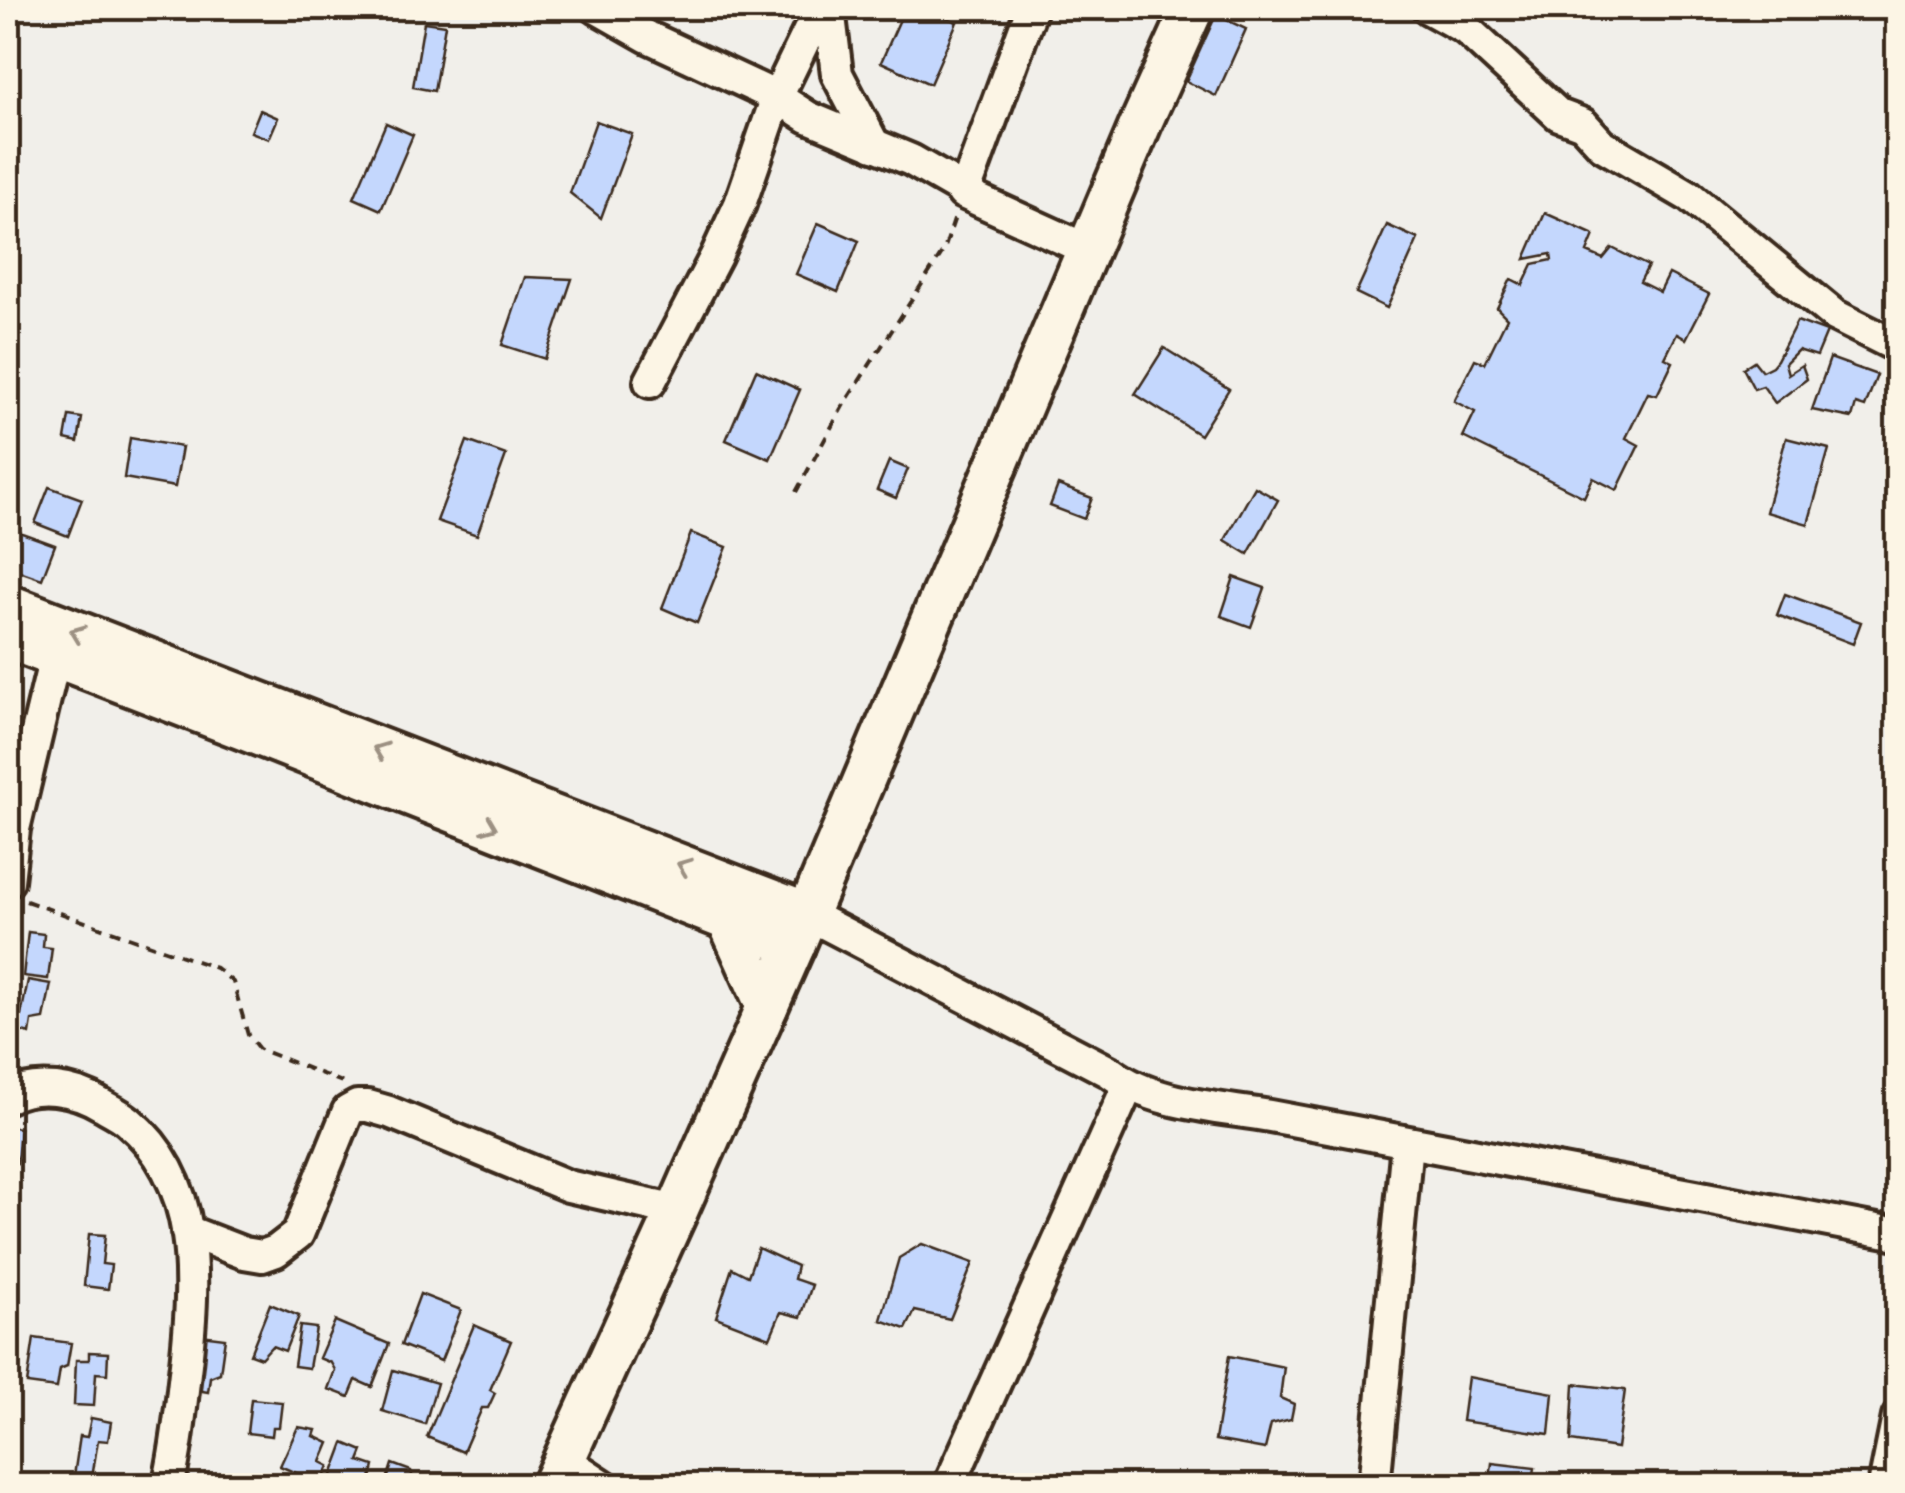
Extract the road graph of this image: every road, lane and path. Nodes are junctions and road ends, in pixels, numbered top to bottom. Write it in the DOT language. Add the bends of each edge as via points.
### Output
graph roads {
  1 [pos="597,8"];
  2 [pos="820,8"];
  3 [pos="830,8"];
  4 [pos="1032,8"];
  5 [pos="1193,8"];
  6 [pos="1428,8"];
  7 [pos="777,97"];
  8 [pos="874,145"];
  9 [pos="964,192"];
  10 [pos="1088,250"];
  11 [pos="1898,347"];
  12 [pos="650,382"];
  13 [pos="796,492"];
  14 [pos="8,605"];
  15 [pos="8,638"];
  16 [pos="55,657"];
  17 [pos="225,706"];
  18 [pos="829,862"];
  19 [pos="16,891"];
  20 [pos="735,904"];
  21 [pos="801,930"];
  22 [pos="767,1007"];
  23 [pos="1128,1086"];
  24 [pos="8,1097"];
  25 [pos="357,1106"];
  26 [pos="1407,1143"];
  27 [pos="677,1212"];
  28 [pos="187,1230"];
  29 [pos="1898,1234"];
  30 [pos="1898,1417"];
  31 [pos="558,1472"];
  32 [pos="168,1486"];
  33 [pos="604,1486"];
  34 [pos="949,1486"];
  35 [pos="1374,1486"];
  36 [pos="1884,1486"];
  1 -- 7 [label="street"];
  2 -- 7 [label="street"];
  3 -- 8 [label="street" via="837,74"];
  4 -- 9 [label="street"];
  5 -- 10 [label="main road"];
  6 -- 11 [label="street" via="1466,29 1559,115 1690,196 1834,315"];
  7 -- 8 [label="street"];
  7 -- 12 [label="street" via="740,204"];
  8 -- 9 [label="street"];
  9 -- 10 [label="street"];
  9 -- 13 [label="path" via="944,250"];
  10 -- 18 [label="main road"];
  17 -- 14 [label="main road, one-way"];
  15 -- 16 [label="main road"];
  16 -- 17 [label="main road"];
  16 -- 19 [label="street" via="14,829"];
  17 -- 20 [label="main road"];
  18 -- 20 [label="main road"];
  18 -- 21 [label="main road"];
  19 -- 25 [label="path" via="216,968 233,982 248,1035 259,1049 340,1080"];
  20 -- 21 [label="main road"];
  20 -- 22 [label="main road"];
  21 -- 22 [label="main road"];
  21 -- 23 [label="street" via="868,946"];
  22 -- 27 [label="main road"];
  23 -- 26 [label="street"];
  23 -- 34 [label="street"];
  24 -- 28 [label="street" via="56,1089 89,1096 128,1121 162,1158"];
  25 -- 27 [label="street" via="389,1112 568,1186"];
  25 -- 28 [label="street" via="348,1111 298,1234 276,1251 244,1252"];
  26 -- 29 [label="street"];
  26 -- 35 [label="street"];
  27 -- 31 [label="main road"];
  28 -- 32 [label="street" via="190,1319"];
  30 -- 36 [label="street"];
  31 -- 33 [label="street"];
}
